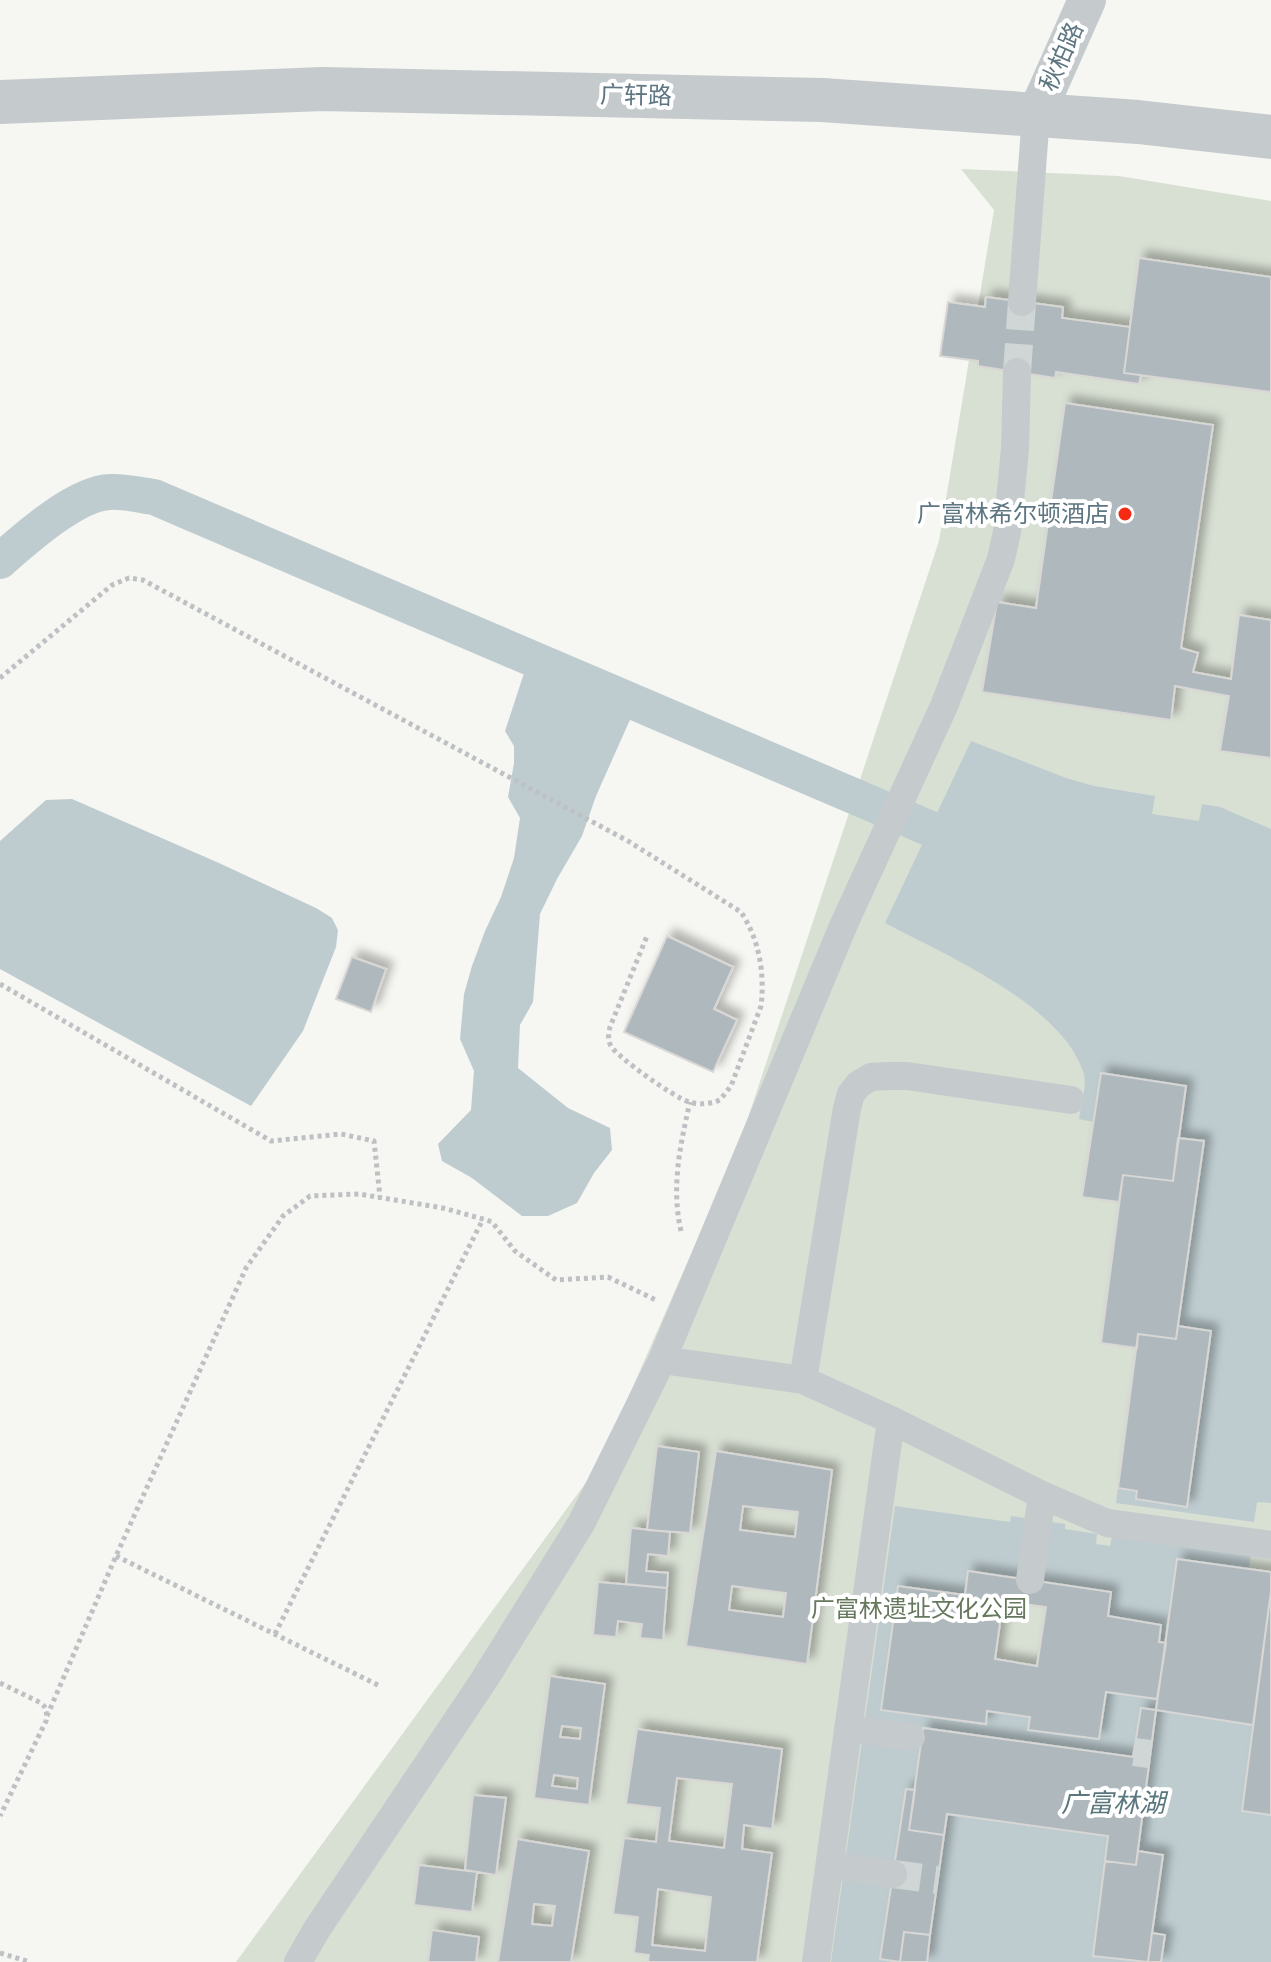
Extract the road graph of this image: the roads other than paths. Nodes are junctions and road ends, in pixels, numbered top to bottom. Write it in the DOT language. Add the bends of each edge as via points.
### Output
graph roads {
  1 [pos="1087,0"];
  2 [pos="0,102"];
  3 [pos="1036,115"];
  4 [pos="1271,137"];
  5 [pos="1022,302"];
  6 [pos="1017,372"];
  7 [pos="1071,1100"];
  8 [pos="662,1360"];
  9 [pos="803,1380"];
  10 [pos="891,1420"];
  11 [pos="1042,1495"];
  12 [pos="1271,1545"];
  13 [pos="1030,1580"];
  14 [pos="848,1728"];
  15 [pos="911,1737"];
  16 [pos="830,1865"];
  17 [pos="893,1874"];
  18 [pos="298,1962"];
  19 [pos="816,1962"];
  1 -- 3 [label="street, 秋柏路"];
  2 -- 3 [label="street, 广轩路" via="322,89 822,100"];
  3 -- 4 [label="street, 广轩路"];
  3 -- 5 [label="street"];
  6 -- 8 [label="street" via="1007,532 993,582"];
  7 -- 9 [label="street" via="907,1076 871,1077 859,1084 847,1108"];
  8 -- 9 [label="street"];
  8 -- 18 [label="street" via="582,1522"];
  9 -- 10 [label="street"];
  10 -- 11 [label="street"];
  10 -- 14 [label="street"];
  11 -- 12 [label="street" via="1107,1523"];
  11 -- 13 [label="street"];
  14 -- 15 [label="street"];
  14 -- 16 [label="street"];
  16 -- 17 [label="street"];
  16 -- 19 [label="street"];
}
